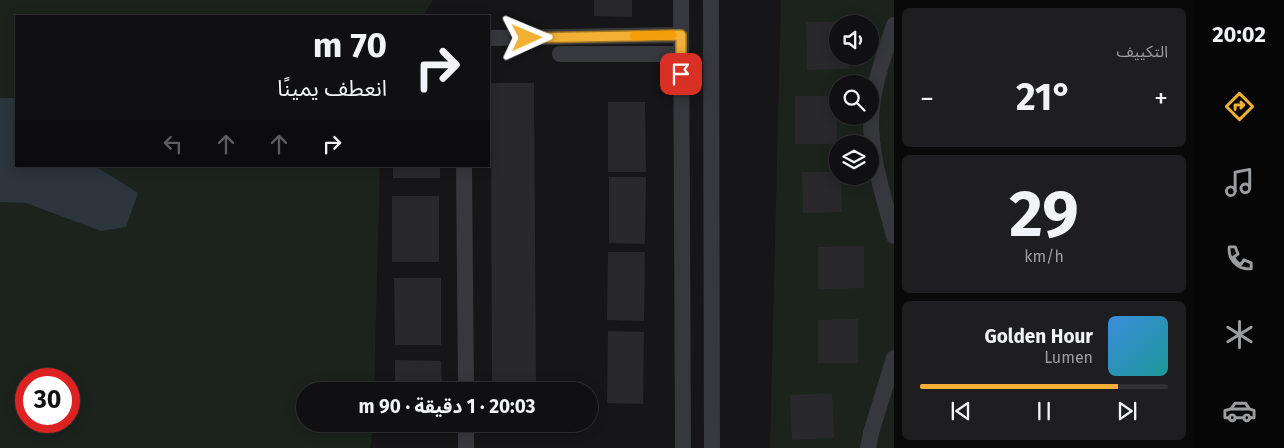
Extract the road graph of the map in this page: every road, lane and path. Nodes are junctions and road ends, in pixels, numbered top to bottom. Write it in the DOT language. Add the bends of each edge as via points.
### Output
graph roads {
  1 [pos="681,0"];
  2 [pos="711,0"];
  3 [pos="894,25"];
  4 [pos="681,35"];
  5 [pos="490,38"];
  6 [pos="560,54"];
  7 [pos="681,54"];
  8 [pos="464,167"];
  9 [pos="894,236"];
  10 [pos="894,358"];
  11 [pos="466,382"];
  12 [pos="466,432"];
  13 [pos="466,448"];
  14 [pos="683,448"];
  15 [pos="712,448"];
  16 [pos="868,448"];
  1 -- 4 [label="street"];
  2 -- 15 [label="street"];
  3 -- 9 [label="street" via="881,63 872,108 872,139"];
  4 -- 5 [label="street"];
  4 -- 7 [label="street"];
  6 -- 7 [label="street"];
  7 -- 14 [label="street"];
  8 -- 11 [label="street"];
  10 -- 16 [label="street"];
  12 -- 13 [label="street"];
}
